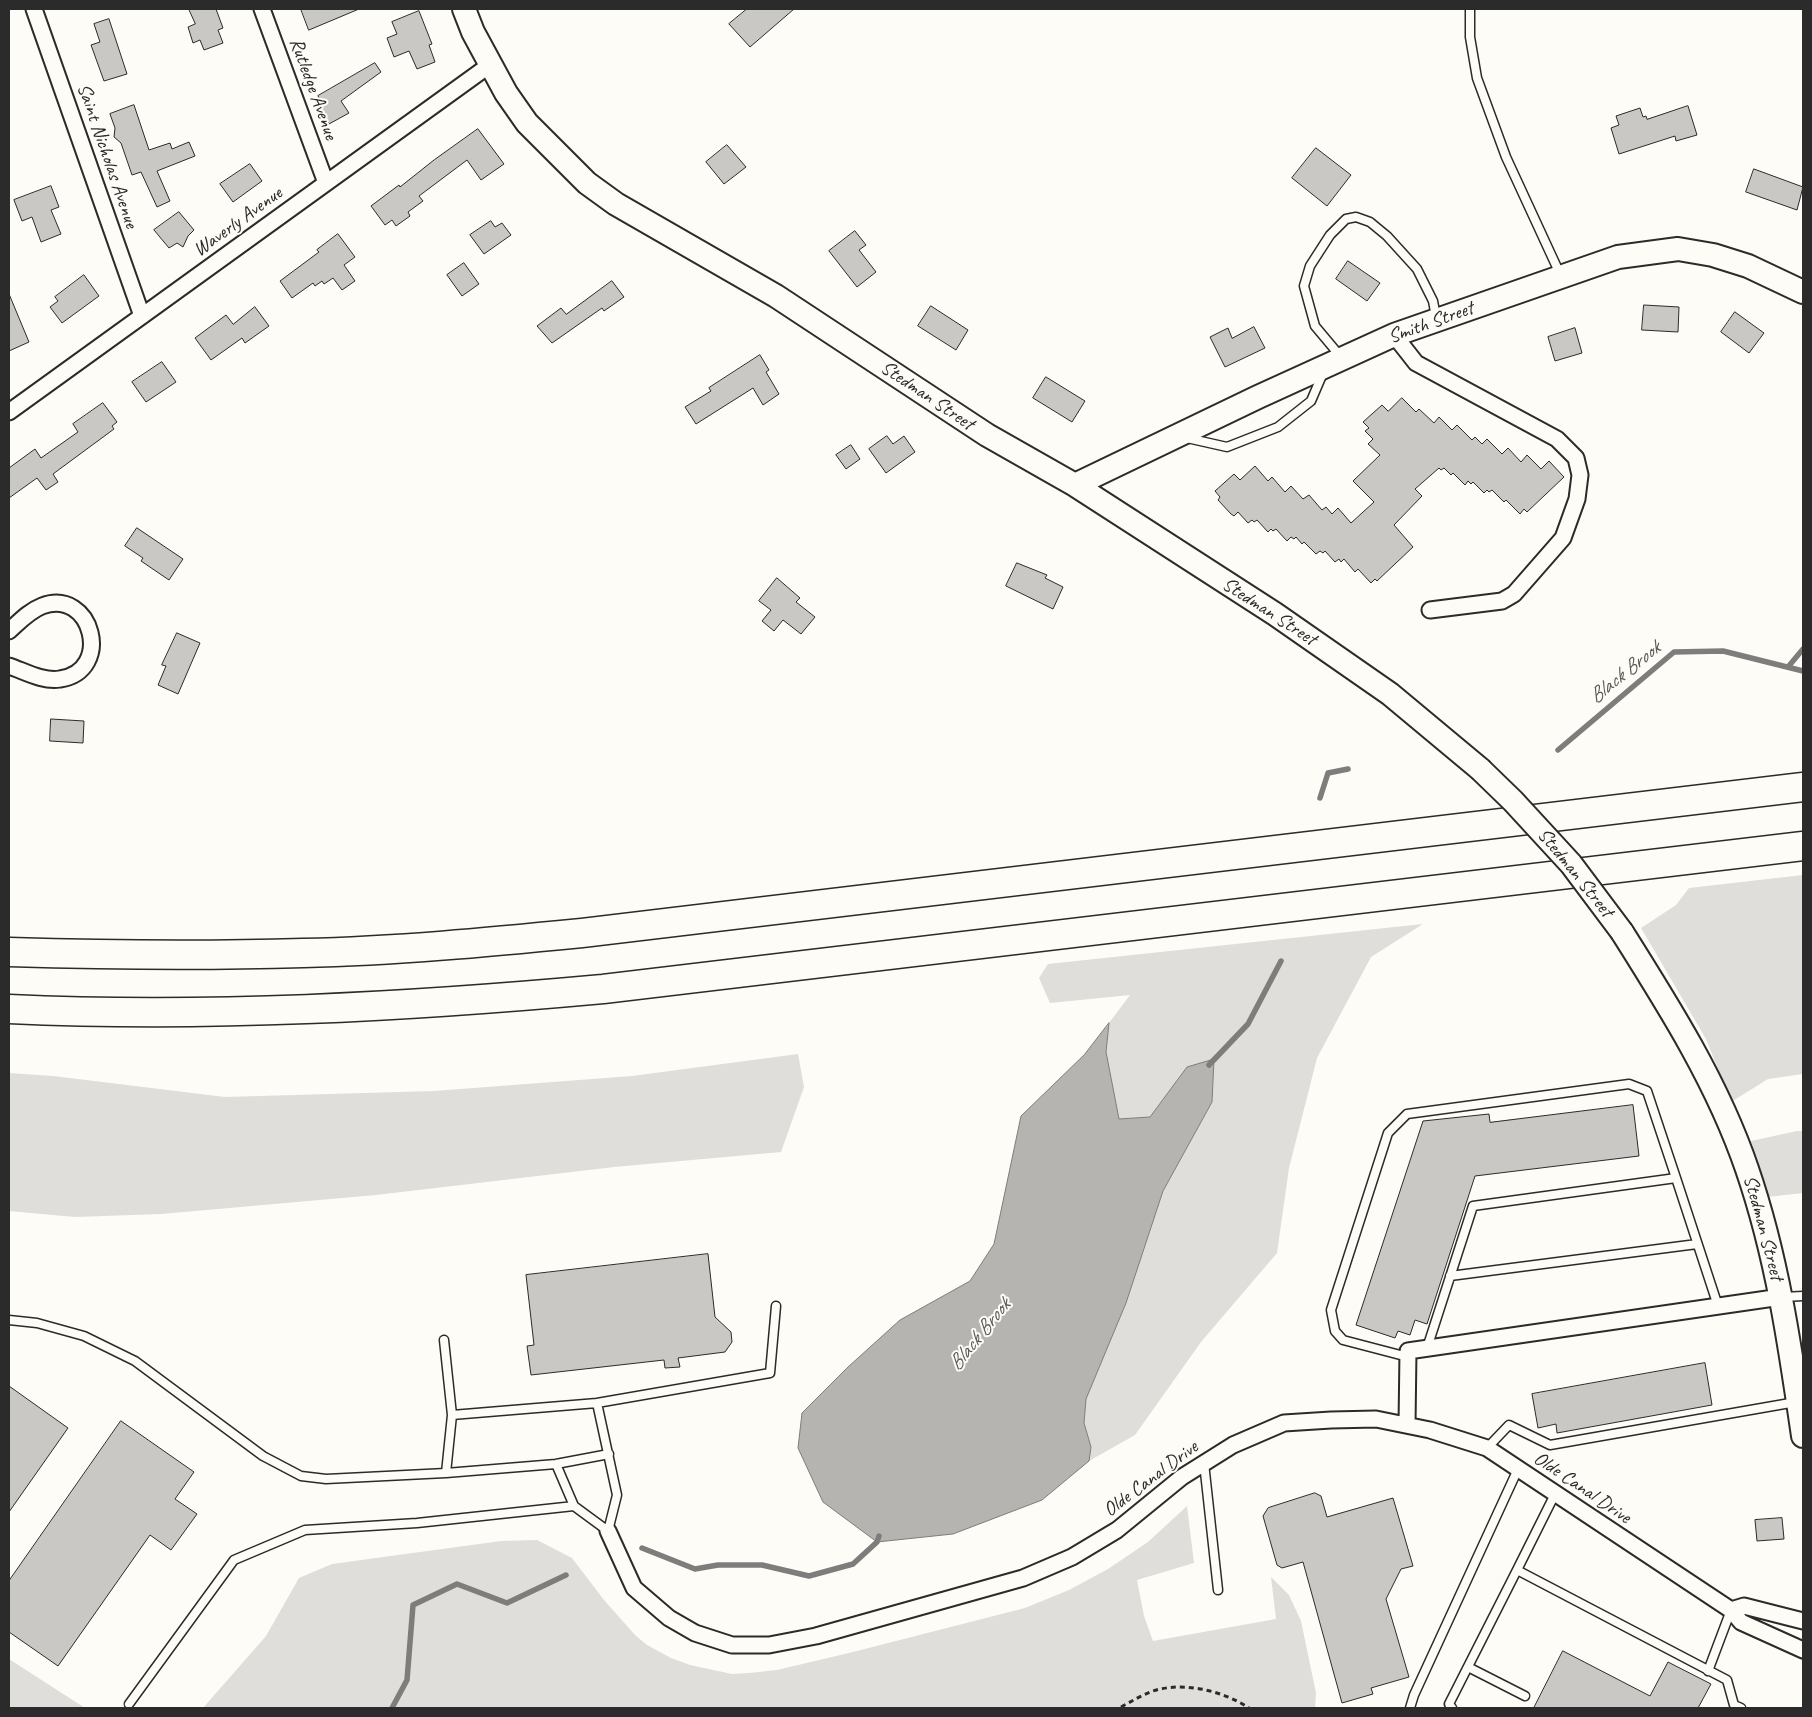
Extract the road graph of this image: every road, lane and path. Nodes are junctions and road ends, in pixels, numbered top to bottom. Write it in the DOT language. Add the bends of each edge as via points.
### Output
graph roads {
  1 [pos="34,9"];
  2 [pos="262,9"];
  3 [pos="464,9"];
  4 [pos="1470,9"];
  5 [pos="491,64"];
  6 [pos="326,184"];
  7 [pos="1561,276"];
  8 [pos="1803,292"];
  9 [pos="142,316"];
  10 [pos="1437,319"];
  11 [pos="1394,335"];
  12 [pos="1334,362"];
  13 [pos="9,412"];
  14 [pos="1178,435"];
  15 [pos="1075,485"];
  16 [pos="1430,610"];
  17 [pos="9,631"];
  18 [pos="9,666"];
  19 [pos="1803,787"];
  20 [pos="1803,846"];
  21 [pos="9,952"];
  22 [pos="9,1009"];
  23 [pos="1676,1178"];
  24 [pos="1697,1244"];
  25 [pos="1450,1276"];
  26 [pos="1792,1296"];
  27 [pos="776,1306"];
  28 [pos="1718,1306"];
  29 [pos="9,1320"];
  30 [pos="444,1340"];
  31 [pos="1427,1348"];
  32 [pos="1408,1357"];
  33 [pos="1798,1401"];
  34 [pos="597,1403"];
  35 [pos="452,1415"];
  36 [pos="1407,1425"];
  37 [pos="1803,1436"];
  38 [pos="1487,1448"];
  39 [pos="609,1454"];
  40 [pos="1204,1463"];
  41 [pos="556,1464"];
  42 [pos="1518,1469"];
  43 [pos="446,1473"];
  44 [pos="1555,1494"];
  45 [pos="574,1506"];
  46 [pos="608,1531"];
  47 [pos="1517,1570"];
  48 [pos="1218,1590"];
  49 [pos="1731,1610"];
  50 [pos="1803,1621"];
  51 [pos="1803,1650"];
  52 [pos="1468,1667"];
  53 [pos="1708,1671"];
  54 [pos="1525,1696"];
  55 [pos="129,1704"];
  56 [pos="1121,1707"];
  57 [pos="1250,1708"];
  58 [pos="1410,1708"];
  59 [pos="1452,1708"];
  60 [pos="1741,1708"];
  1 -- 9 [label="street, Saint Nicholas Avenue"];
  2 -- 6 [label="street, Rutledge Avenue"];
  3 -- 5 [label="main road, Stedman Street"];
  4 -- 7 [label="lane" via="1470,38 1477,78 1506,157"];
  5 -- 6 [label="street, Waverly Avenue"];
  5 -- 15 [label="main road, Stedman Street" via="527,123 587,183 616,204 776,296 987,435"];
  6 -- 9 [label="street, Waverly Avenue"];
  7 -- 8 [label="main road, Smith Street" via="1618,257 1678,250 1713,255 1748,266"];
  7 -- 10 [label="main road, Smith Street"];
  9 -- 13 [label="street, Waverly Avenue"];
  10 -- 11 [label="main road, Smith Street"];
  10 -- 12 [label="lane" via="1433,301 1416,269 1387,236 1370,222 1346,219 1310,266 1304,286 1315,326"];
  11 -- 12 [label="main road, Smith Street"];
  11 -- 16 [label="street" via="1416,364 1557,438 1576,458 1580,474 1577,500 1563,538 1514,594 1502,601"];
  12 -- 14 [label="main road, Smith Street"];
  12 -- 14 [label="lane" via="1311,401 1278,427 1227,447"];
  14 -- 15 [label="main road, Smith Street"];
  15 -- 26 [label="main road, Stedman Street, bridge" via="1354,668 1420,718 1514,801 1571,864 1622,932 1669,1006 1720,1102"];
  17 -- 18 [label="street" via="36,608 60,604 82,616 91,630 92,647 81,669 60,679 43,678"];
  19 -- 21 [label="highway" via="582,934 305,953 96,955"];
  20 -- 22 [label="highway" via="603,989 326,1008 117,1012"];
  23 -- 24 [label="lane"];
  23 -- 25 [label="lane" via="1473,1206"];
  23 -- 32 [label="lane" via="1647,1091 1629,1084 1408,1114 1388,1133 1331,1310 1335,1331 1343,1340"];
  24 -- 25 [label="lane"];
  24 -- 28 [label="lane"];
  25 -- 31 [label="lane"];
  26 -- 28 [label="street"];
  26 -- 33 [label="main road, Stedman Street"];
  27 -- 34 [label="lane" via="770,1373"];
  28 -- 31 [label="street"];
  29 -- 43 [label="lane" via="37,1323 84,1336 136,1362 263,1456 301,1476 326,1479"];
  30 -- 35 [label="lane"];
  31 -- 32 [label="street" via="1408,1351"];
  32 -- 36 [label="street"];
  33 -- 37 [label="main road, Stedman Street"];
  33 -- 38 [label="lane" via="1550,1445 1509,1425"];
  34 -- 35 [label="lane"];
  34 -- 39 [label="lane"];
  35 -- 43 [label="lane"];
  36 -- 38 [label="street, Olde Canal Drive"];
  36 -- 40 [label="street, Olde Canal Drive" via="1376,1419 1284,1423 1233,1445"];
  38 -- 42 [label="street, Olde Canal Drive"];
  39 -- 41 [label="lane"];
  39 -- 46 [label="lane" via="618,1495"];
  40 -- 46 [label="street, Olde Canal Drive" via="1182,1476 1117,1530 1072,1557 1023,1578 816,1636 769,1644 732,1645 695,1633 669,1618 634,1588"];
  40 -- 48 [label="lane"];
  41 -- 43 [label="lane"];
  41 -- 45 [label="lane"];
  42 -- 44 [label="street, Olde Canal Drive"];
  42 -- 58 [label="lane"];
  44 -- 47 [label="lane"];
  44 -- 49 [label="street, Olde Canal Drive"];
  45 -- 46 [label="lane"];
  45 -- 55 [label="lane" via="416,1523 305,1530 234,1560"];
  47 -- 52 [label="lane"];
  47 -- 53 [label="lane"];
  49 -- 50 [label="street" via="1744,1606"];
  49 -- 51 [label="street, Olde Canal Drive" via="1742,1622"];
  49 -- 53 [label="lane"];
  52 -- 54 [label="lane"];
  52 -- 59 [label="lane" via="1449,1704"];
  53 -- 60 [label="lane" via="1727,1680 1734,1705"];
  56 -- 57 [label="path" via="1153,1691 1178,1688 1215,1692"];
}
